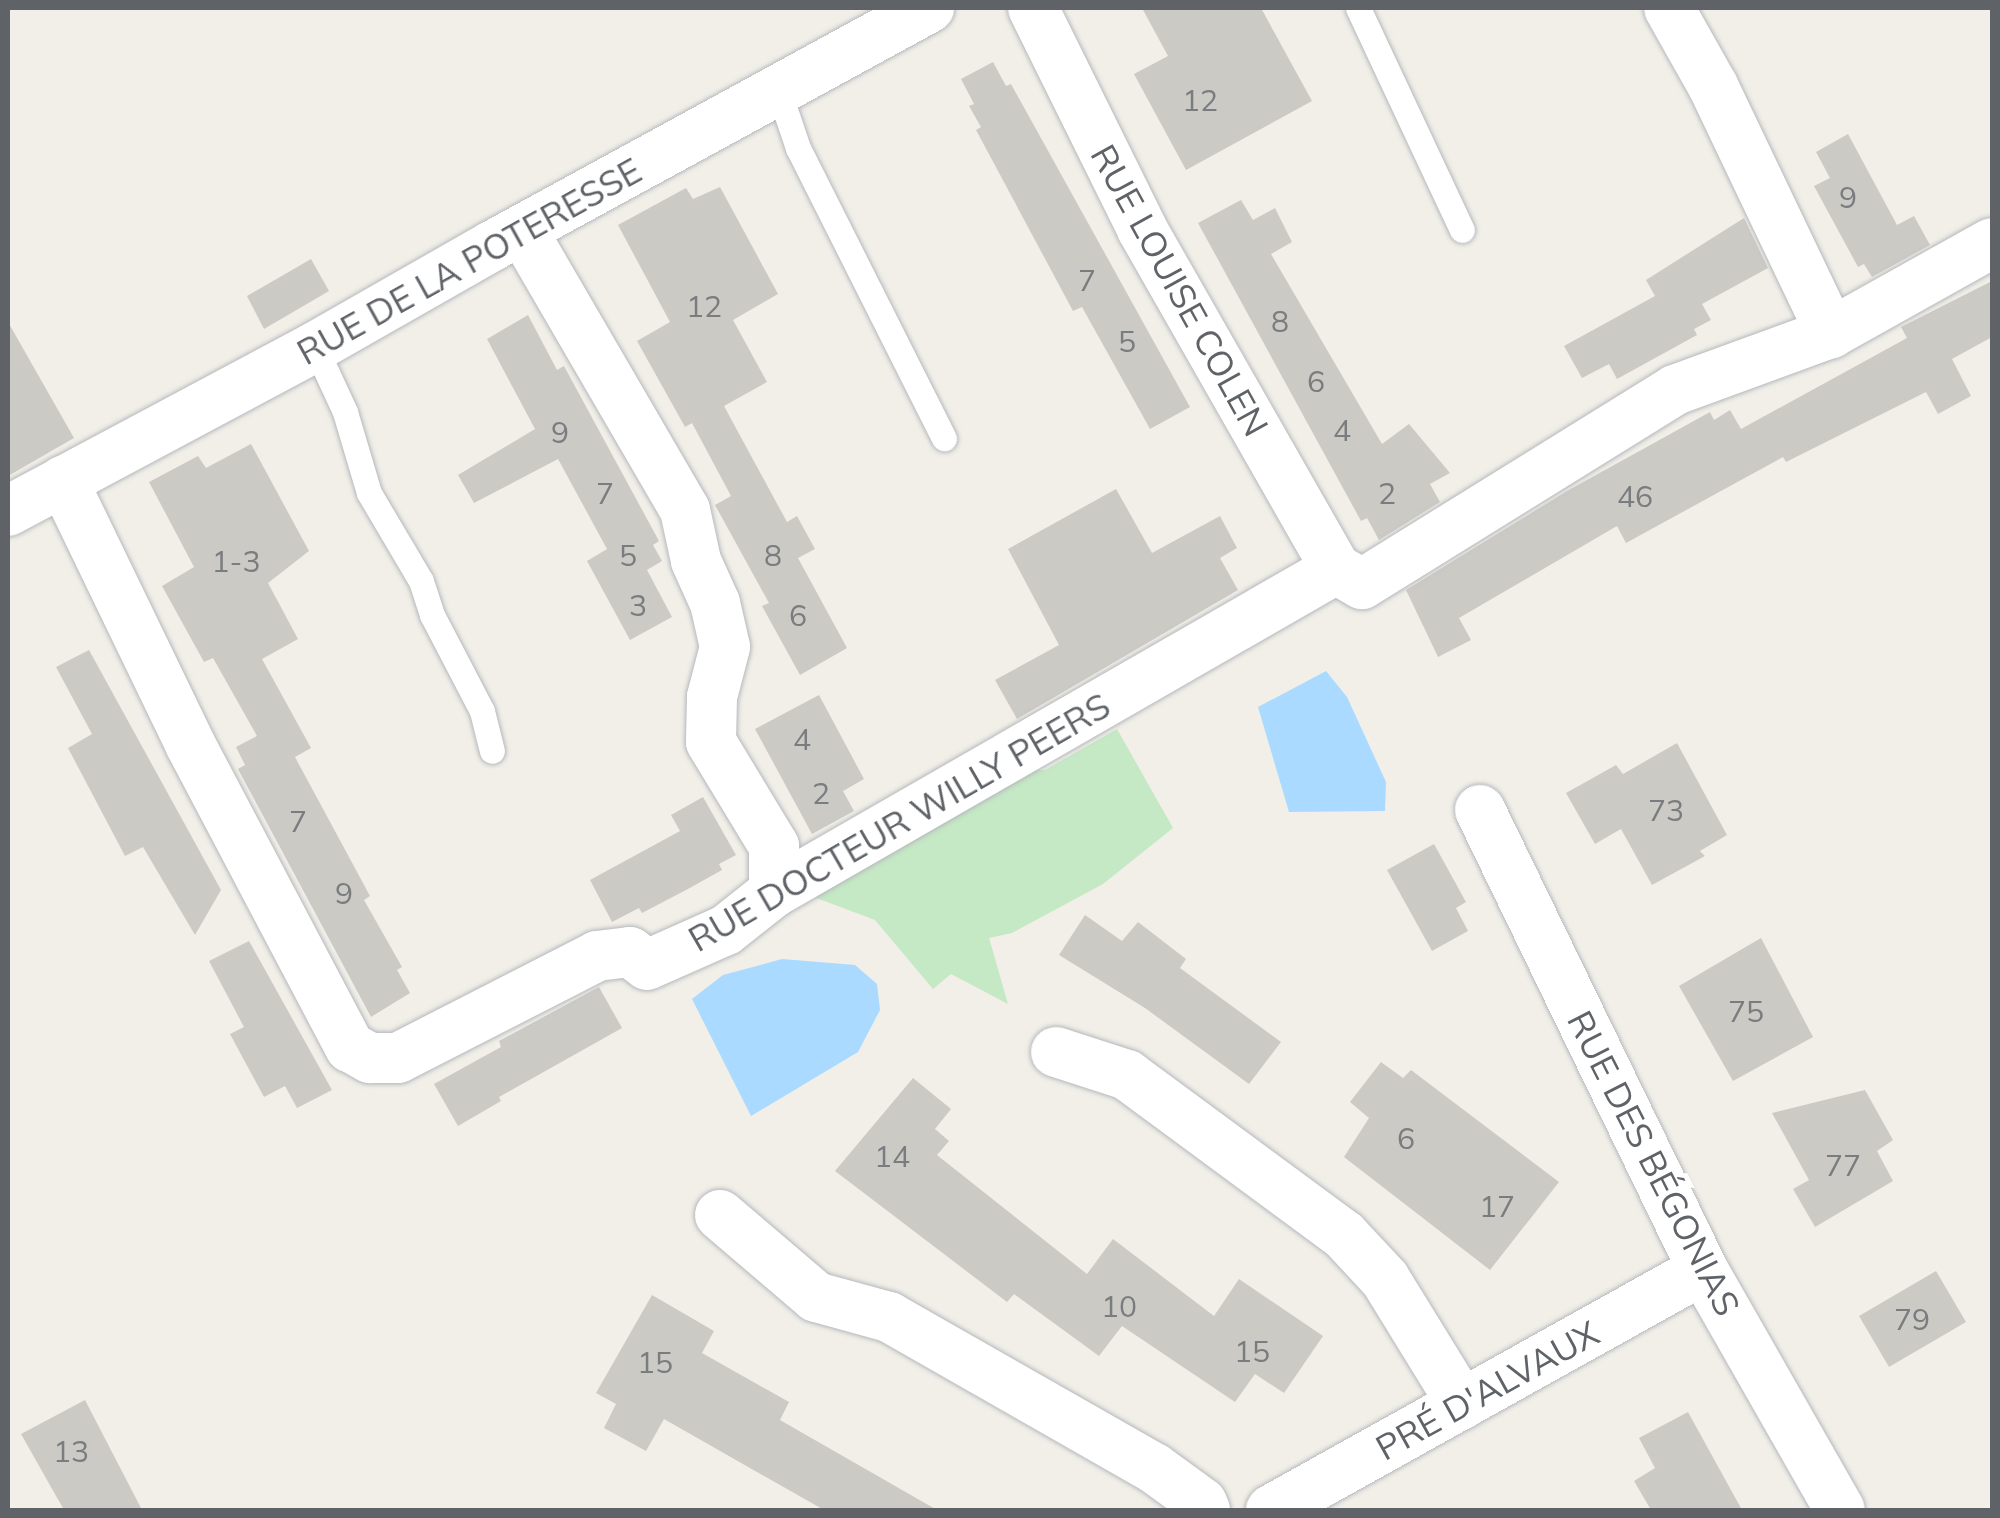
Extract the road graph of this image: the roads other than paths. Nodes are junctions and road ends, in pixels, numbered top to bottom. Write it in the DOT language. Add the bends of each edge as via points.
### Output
graph roads {
  1 [pos="929,8"];
  2 [pos="1033,8"];
  3 [pos="1358,8"];
  4 [pos="1669,8"];
  5 [pos="778,89"];
  6 [pos="522,230"];
  7 [pos="1462,230"];
  8 [pos="1992,243"];
  9 [pos="1831,333"];
  10 [pos="315,348"];
  11 [pos="944,438"];
  12 [pos="62,481"];
  13 [pos="8,511"];
  14 [pos="1336,569"];
  15 [pos="492,751"];
  16 [pos="1480,810"];
  17 [pos="774,892"];
  18 [pos="1056,1052"];
  19 [pos="720,1216"];
  20 [pos="1703,1270"];
  21 [pos="1462,1404"];
  22 [pos="1206,1510"];
  23 [pos="1271,1510"];
  24 [pos="1840,1510"];
  1 -- 5 [label="street, RUE DE LA POTERESSE"];
  2 -- 14 [label="street, RUE LOUISE COLEN" via="1142,228"];
  3 -- 7 [label="lane"];
  4 -- 9 [label="street"];
  5 -- 6 [label="street, RUE DE LA POTERESSE"];
  5 -- 11 [label="lane" via="798,148"];
  6 -- 10 [label="street, RUE DE LA POTERESSE"];
  6 -- 17 [label="street" via="684,510 725,647 712,697 711,742 774,846"];
  8 -- 9 [label="street"];
  9 -- 14 [label="street" via="1675,390 1362,584"];
  10 -- 12 [label="street, RUE DE LA POTERESSE"];
  10 -- 15 [label="lane" via="369,493 422,581 432,616 482,712"];
  12 -- 13 [label="street, RUE DE LA POTERESSE"];
  12 -- 17 [label="street, RUE DOCTEUR WILLY PEERS" via="190,744 350,1047 370,1058 398,1058 597,956 630,952 648,965 710,937"];
  14 -- 17 [label="street, RUE DOCTEUR WILLY PEERS"];
  16 -- 20 [label="street, RUE DES BÉGONIAS"];
  18 -- 21 [label="street" via="1126,1075 1344,1235 1386,1280"];
  19 -- 22 [label="street" via="816,1298 889,1317 1154,1468"];
  20 -- 21 [label="street, PRÉ D'ALVAUX"];
  20 -- 24 [label="street, RUE DES BÉGONIAS"];
  21 -- 23 [label="street, PRÉ D'ALVAUX"];
}
